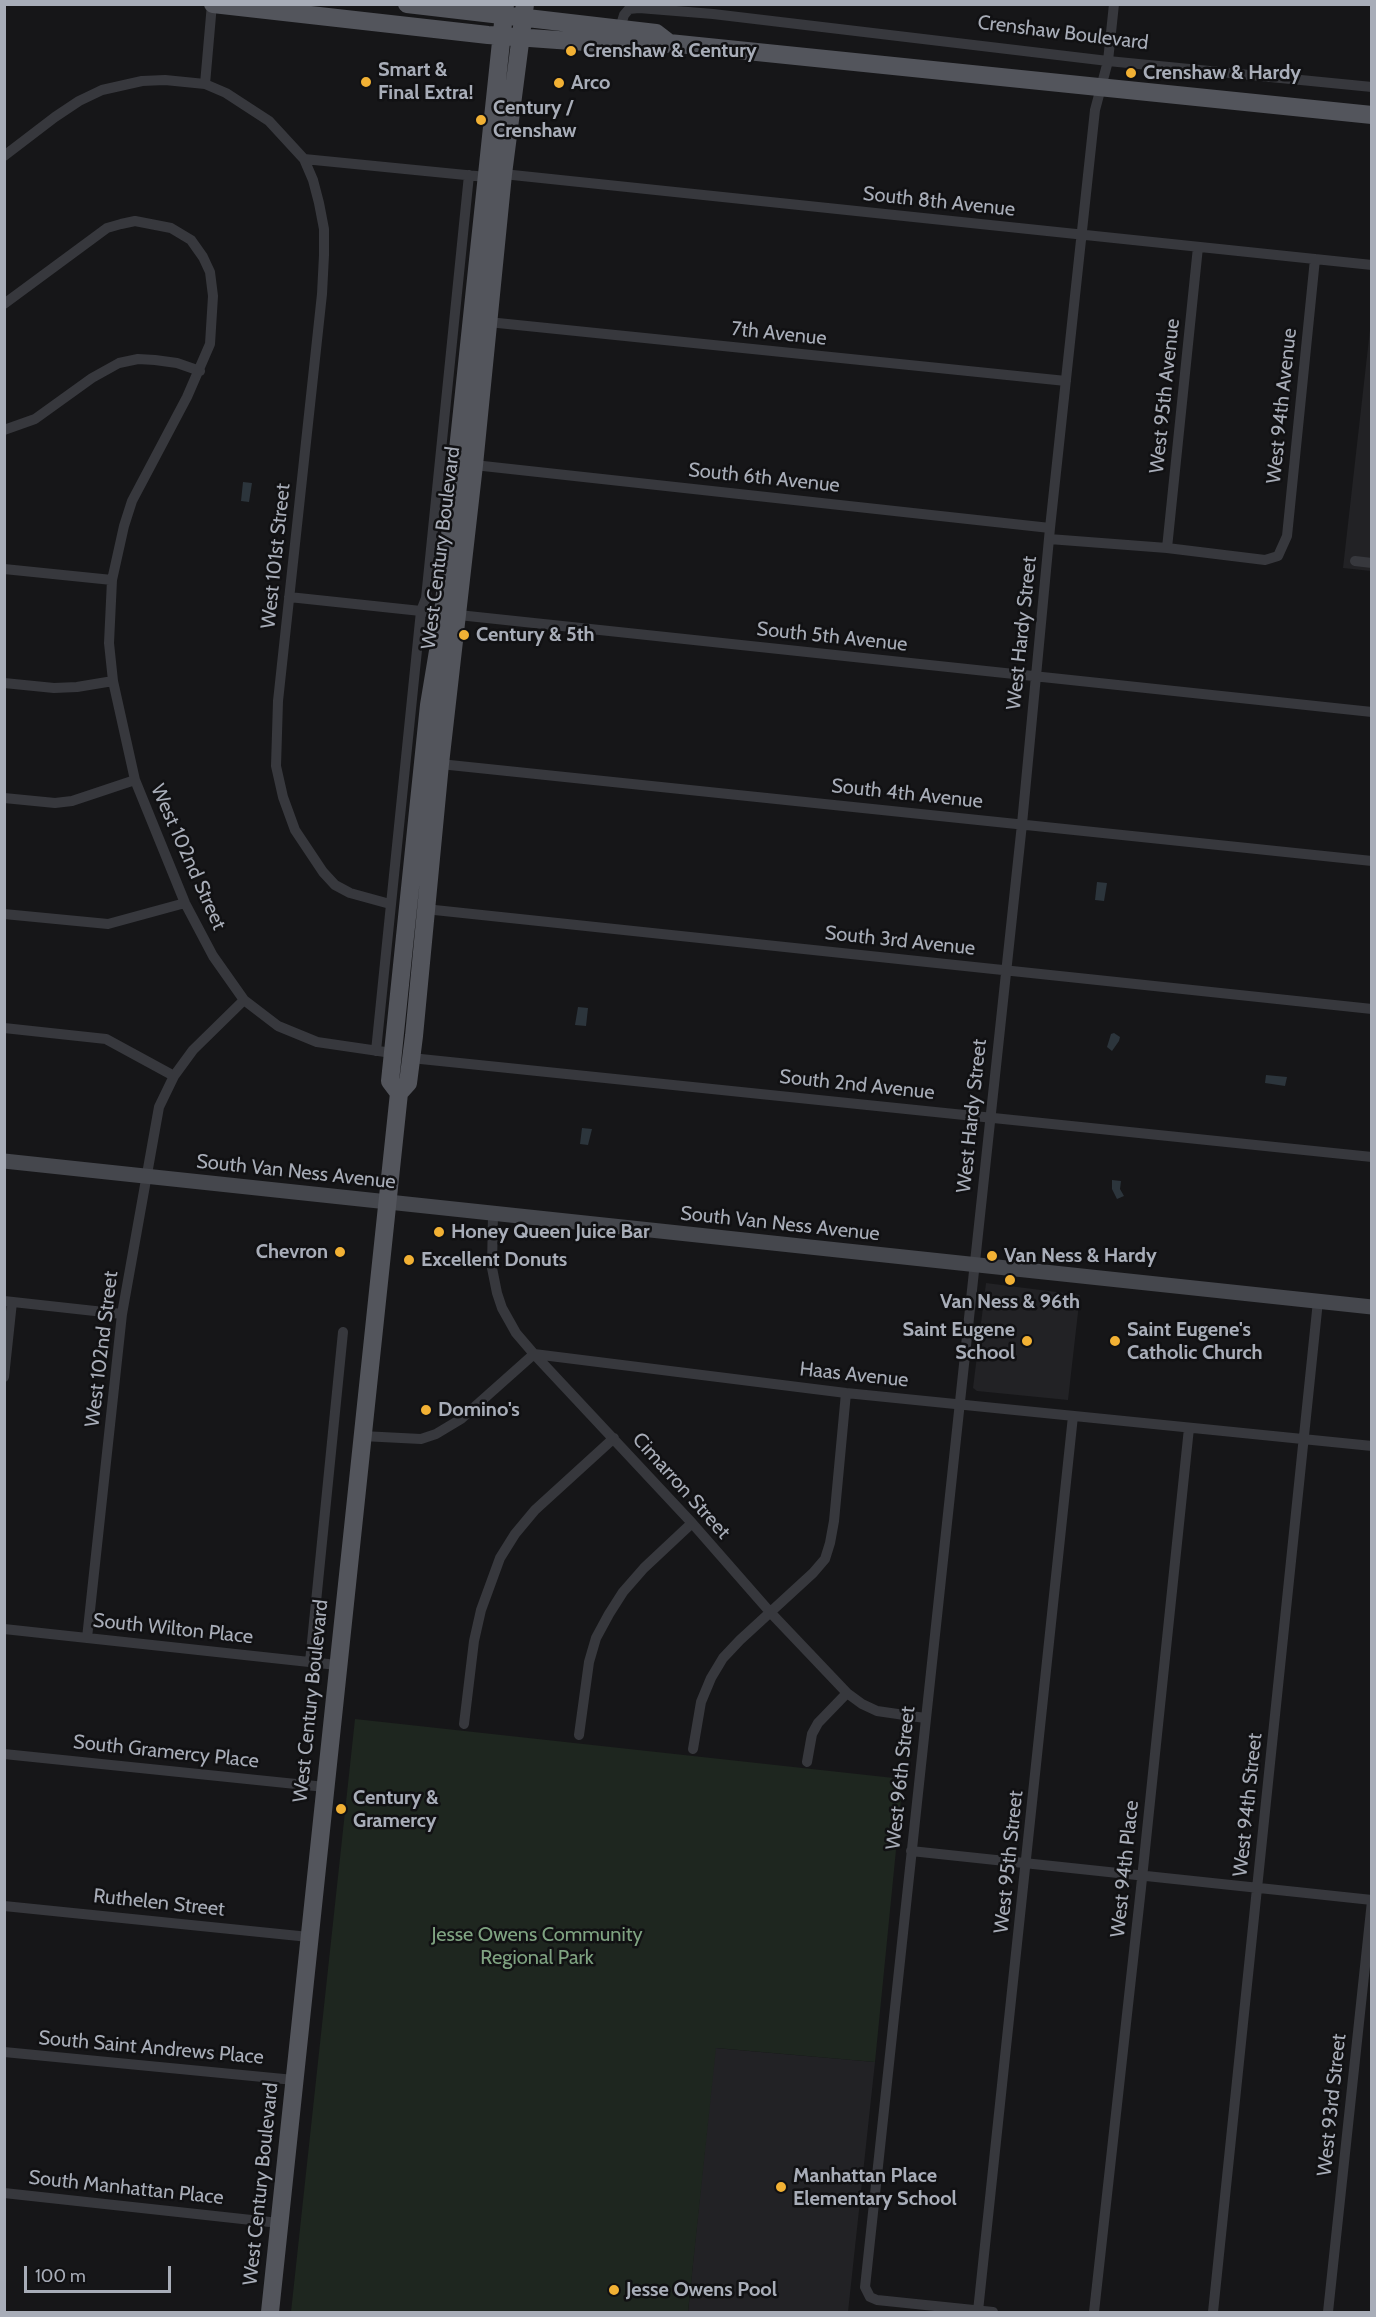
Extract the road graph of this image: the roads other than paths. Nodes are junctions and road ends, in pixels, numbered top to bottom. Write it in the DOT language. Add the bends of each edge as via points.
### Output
graph roads {
  1 [pos="212,4"];
  2 [pos="407,4"];
  3 [pos="1114,4"];
  4 [pos="713,9"];
  5 [pos="504,10"];
  6 [pos="524,11"];
  7 [pos="620,28"];
  8 [pos="501,35"];
  9 [pos="521,36"];
  10 [pos="669,43"];
  11 [pos="1108,62"];
  12 [pos="205,84"];
  13 [pos="1101,87"];
  14 [pos="1371,87"];
  15 [pos="1371,115"];
  16 [pos="4,156"];
  17 [pos="304,159"];
  18 [pos="486,176"];
  19 [pos="1082,235"];
  20 [pos="1198,247"];
  21 [pos="1316,259"];
  22 [pos="1371,265"];
  23 [pos="4,304"];
  24 [pos="489,322"];
  25 [pos="200,371"];
  26 [pos="1066,381"];
  27 [pos="4,430"];
  28 [pos="474,465"];
  29 [pos="1050,533"];
  30 [pos="1167,548"];
  31 [pos="1278,556"];
  32 [pos="1355,561"];
  33 [pos="1371,563"];
  34 [pos="4,568"];
  35 [pos="112,580"];
  36 [pos="289,597"];
  37 [pos="421,611"];
  38 [pos="449,614"];
  39 [pos="1036,676"];
  40 [pos="112,681"];
  41 [pos="4,683"];
  42 [pos="1371,712"];
  43 [pos="440,764"];
  44 [pos="135,780"];
  45 [pos="4,798"];
  46 [pos="1022,824"];
  47 [pos="1371,861"];
  48 [pos="185,903"];
  49 [pos="390,904"];
  50 [pos="425,909"];
  51 [pos="4,914"];
  52 [pos="1006,971"];
  53 [pos="244,1000"];
  54 [pos="1371,1009"];
  55 [pos="4,1028"];
  56 [pos="384,1052"];
  57 [pos="411,1058"];
  58 [pos="174,1076"];
  59 [pos="399,1094"];
  60 [pos="990,1117"];
  61 [pos="1371,1157"];
  62 [pos="4,1161"];
  63 [pos="146,1176"];
  64 [pos="387,1202"];
  65 [pos="493,1214"];
  66 [pos="974,1266"];
  67 [pos="8,1301"];
  68 [pos="1318,1301"];
  69 [pos="1371,1307"];
  70 [pos="122,1314"];
  71 [pos="343,1332"];
  72 [pos="534,1354"];
  73 [pos="4,1377"];
  74 [pos="846,1393"];
  75 [pos="960,1405"];
  76 [pos="1073,1416"];
  77 [pos="1189,1428"];
  78 [pos="362,1436"];
  79 [pos="614,1438"];
  80 [pos="1303,1438"];
  81 [pos="1371,1446"];
  82 [pos="692,1523"];
  83 [pos="770,1612"];
  84 [pos="4,1629"];
  85 [pos="87,1638"];
  86 [pos="310,1662"];
  87 [pos="338,1665"];
  88 [pos="847,1693"];
  89 [pos="925,1718"];
  90 [pos="464,1724"];
  91 [pos="579,1735"];
  92 [pos="693,1749"];
  93 [pos="4,1754"];
  94 [pos="807,1762"];
  95 [pos="324,1787"];
  96 [pos="911,1851"];
  97 [pos="1027,1863"];
  98 [pos="1142,1875"];
  99 [pos="1258,1888"];
  100 [pos="1371,1900"];
  101 [pos="4,1906"];
  102 [pos="309,1937"];
  103 [pos="4,2052"];
  104 [pos="294,2080"];
  105 [pos="4,2193"];
  106 [pos="279,2223"];
  107 [pos="978,2311"];
  108 [pos="270,2313"];
  109 [pos="993,2313"];
  110 [pos="1094,2313"];
  111 [pos="1213,2313"];
  112 [pos="1328,2313"];
  1 -- 8 [label="main road"];
  1 -- 12 [label="street"];
  2 -- 5 [label="main road"];
  3 -- 11 [label="street, West Hardy Street"];
  4 -- 7 [label="street, Crenshaw Boulevard" via="628,9"];
  4 -- 11 [label="street, Crenshaw Boulevard"];
  5 -- 6 [label="main road"];
  5 -- 8 [label="main road, West Century Boulevard"];
  6 -- 7 [label="main road"];
  6 -- 9 [label="main road, West Century Boulevard"];
  7 -- 10 [label="main road" via="656,33"];
  8 -- 9 [label="main road"];
  8 -- 18 [label="main road, West Century Boulevard"];
  9 -- 10 [label="main road" via="655,47"];
  9 -- 18 [label="main road, West Century Boulevard"];
  10 -- 13 [label="main road"];
  11 -- 13 [label="street, West Hardy Street"];
  11 -- 14 [label="street, Crenshaw Boulevard"];
  12 -- 16 [label="street" via="153,81 102,90 55,117"];
  12 -- 17 [label="street" via="269,121"];
  13 -- 15 [label="main road"];
  13 -- 19 [label="street, West Hardy Street" via="1095,110"];
  17 -- 18 [label="street, South 8th Avenue"];
  17 -- 36 [label="street, West 101st Street" via="319,203 324,255"];
  18 -- 19 [label="street, South 8th Avenue"];
  18 -- 24 [label="main road, West Century Boulevard"];
  18 -- 37 [label="street, West Century Boulevard" via="426,598"];
  18 -- 38 [label="main road, West Century Boulevard"];
  19 -- 20 [label="street, South 8th Avenue"];
  19 -- 26 [label="street, West Hardy Street"];
  20 -- 21 [label="street, South 8th Avenue"];
  20 -- 30 [label="street, West 95th Avenue"];
  21 -- 22 [label="street, South 8th Avenue"];
  21 -- 31 [label="street, West 94th Avenue" via="1287,536"];
  23 -- 25 [label="street, West 102nd Street" via="106,228 135,221 171,228 197,247 210,272 212,331"];
  24 -- 26 [label="street, 7th Avenue"];
  24 -- 28 [label="main road, West Century Boulevard"];
  25 -- 27 [label="street" via="155,360 119,363 35,418"];
  25 -- 35 [label="street, West 102nd Street" via="132,501"];
  26 -- 29 [label="street, West Hardy Street"];
  28 -- 29 [label="street, South 6th Avenue"];
  28 -- 38 [label="main road, West Century Boulevard"];
  29 -- 30 [label="street, South 6th Avenue"];
  29 -- 39 [label="street, West Hardy Street"];
  30 -- 31 [label="street, South 6th Avenue" via="1265,560"];
  32 -- 33 [label="street"];
  34 -- 35 [label="street"];
  35 -- 40 [label="street, West 102nd Street"];
  36 -- 37 [label="street, South 5th Avenue"];
  36 -- 49 [label="street, West 101st Street" via="276,736 276,766 283,797 306,850 335,885"];
  37 -- 38 [label="street, South 5th Avenue"];
  37 -- 49 [label="street, West Century Boulevard"];
  38 -- 39 [label="street, South 5th Avenue"];
  38 -- 43 [label="main road, West Century Boulevard"];
  38 -- 56 [label="main road, West Century Boulevard" via="429,705"];
  39 -- 42 [label="street, South 5th Avenue"];
  39 -- 46 [label="street, West Hardy Street"];
  40 -- 41 [label="street" via="54,688"];
  40 -- 44 [label="street, West 102nd Street"];
  43 -- 46 [label="street, South 4th Avenue"];
  43 -- 50 [label="main road, West Century Boulevard"];
  44 -- 45 [label="street" via="72,801"];
  44 -- 48 [label="street, West 102nd Street"];
  46 -- 47 [label="street, South 4th Avenue"];
  46 -- 52 [label="street, West Hardy Street"];
  48 -- 51 [label="street" via="108,924"];
  48 -- 53 [label="street, West 102nd Street" via="213,956"];
  49 -- 56 [label="street, West Century Boulevard"];
  50 -- 52 [label="street, South 3rd Avenue"];
  50 -- 57 [label="main road, West Century Boulevard"];
  52 -- 54 [label="street, South 3rd Avenue"];
  52 -- 60 [label="street, West Hardy Street"];
  53 -- 56 [label="street" via="278,1026 317,1042"];
  53 -- 58 [label="street, West 102nd Street" via="193,1050"];
  55 -- 58 [label="street" via="106,1039"];
  56 -- 59 [label="main road, West Century Boulevard" via="390,1082"];
  57 -- 59 [label="main road, West Century Boulevard" via="408,1083"];
  57 -- 60 [label="street, South 2nd Avenue"];
  58 -- 63 [label="street, West 102nd Street" via="159,1107"];
  59 -- 64 [label="main road, West Century Boulevard"];
  60 -- 61 [label="street, South 2nd Avenue"];
  60 -- 66 [label="street, West Hardy Street"];
  62 -- 63 [label="street, South Van Ness Avenue"];
  63 -- 64 [label="street, South Van Ness Avenue"];
  63 -- 70 [label="street, West 102nd Street"];
  64 -- 65 [label="street, South Van Ness Avenue"];
  64 -- 78 [label="main road, West Century Boulevard"];
  65 -- 66 [label="street, South Van Ness Avenue"];
  65 -- 72 [label="street, Cimarron Street" via="492,1268 497,1293 516,1333"];
  66 -- 68 [label="street, South Van Ness Avenue"];
  66 -- 75 [label="street, West 96th Street"];
  67 -- 70 [label="street"];
  67 -- 73 [label="street"];
  68 -- 69 [label="street, South Van Ness Avenue"];
  68 -- 80 [label="street, West 94th Street"];
  70 -- 85 [label="street, West 102nd Street"];
  71 -- 86 [label="street, West Century Boulevard"];
  72 -- 74 [label="street, Haas Avenue"];
  72 -- 78 [label="street" via="461,1419 436,1434 422,1439"];
  72 -- 79 [label="street, Cimarron Street"];
  74 -- 75 [label="street, Haas Avenue"];
  74 -- 83 [label="street" via="825,1559"];
  75 -- 76 [label="street, Haas Avenue"];
  75 -- 89 [label="street, West 96th Street"];
  76 -- 77 [label="street, Haas Avenue"];
  76 -- 97 [label="street, West 95th Street"];
  77 -- 80 [label="street, Haas Avenue"];
  77 -- 98 [label="street, West 94th Place"];
  78 -- 87 [label="main road, West Century Boulevard"];
  79 -- 82 [label="street, Cimarron Street"];
  79 -- 90 [label="street" via="535,1510 500,1558 489,1582 474,1641"];
  80 -- 81 [label="street, Haas Avenue"];
  80 -- 99 [label="street, West 94th Street"];
  82 -- 83 [label="street, Cimarron Street"];
  82 -- 91 [label="street" via="644,1568 604,1622 589,1662"];
  83 -- 88 [label="street, Cimarron Street"];
  83 -- 92 [label="street" via="723,1658 711,1678 701,1702"];
  84 -- 85 [label="street, South Wilton Place"];
  85 -- 86 [label="street, South Wilton Place"];
  86 -- 87 [label="street, South Wilton Place"];
  87 -- 95 [label="main road, West Century Boulevard"];
  88 -- 89 [label="street, Cimarron Street" via="877,1711"];
  88 -- 94 [label="street" via="818,1723"];
  89 -- 96 [label="street, West 96th Street"];
  93 -- 95 [label="street, South Gramercy Place"];
  95 -- 102 [label="main road, West Century Boulevard"];
  96 -- 97 [label="street"];
  96 -- 107 [label="street, West 96th Street" via="867,2294 877,2300"];
  97 -- 98 [label="street"];
  97 -- 107 [label="street, West 95th Street"];
  98 -- 99 [label="street"];
  98 -- 110 [label="street, West 94th Place"];
  99 -- 100 [label="street"];
  99 -- 111 [label="street, West 94th Street"];
  100 -- 112 [label="street, West 93rd Street"];
  101 -- 102 [label="street, Ruthelen Street"];
  102 -- 104 [label="main road, West Century Boulevard"];
  103 -- 104 [label="street, South Saint Andrews Place"];
  104 -- 106 [label="main road, West Century Boulevard"];
  105 -- 106 [label="street, South Manhattan Place"];
  106 -- 108 [label="main road, West Century Boulevard"];
  107 -- 109 [label="street"];
}
